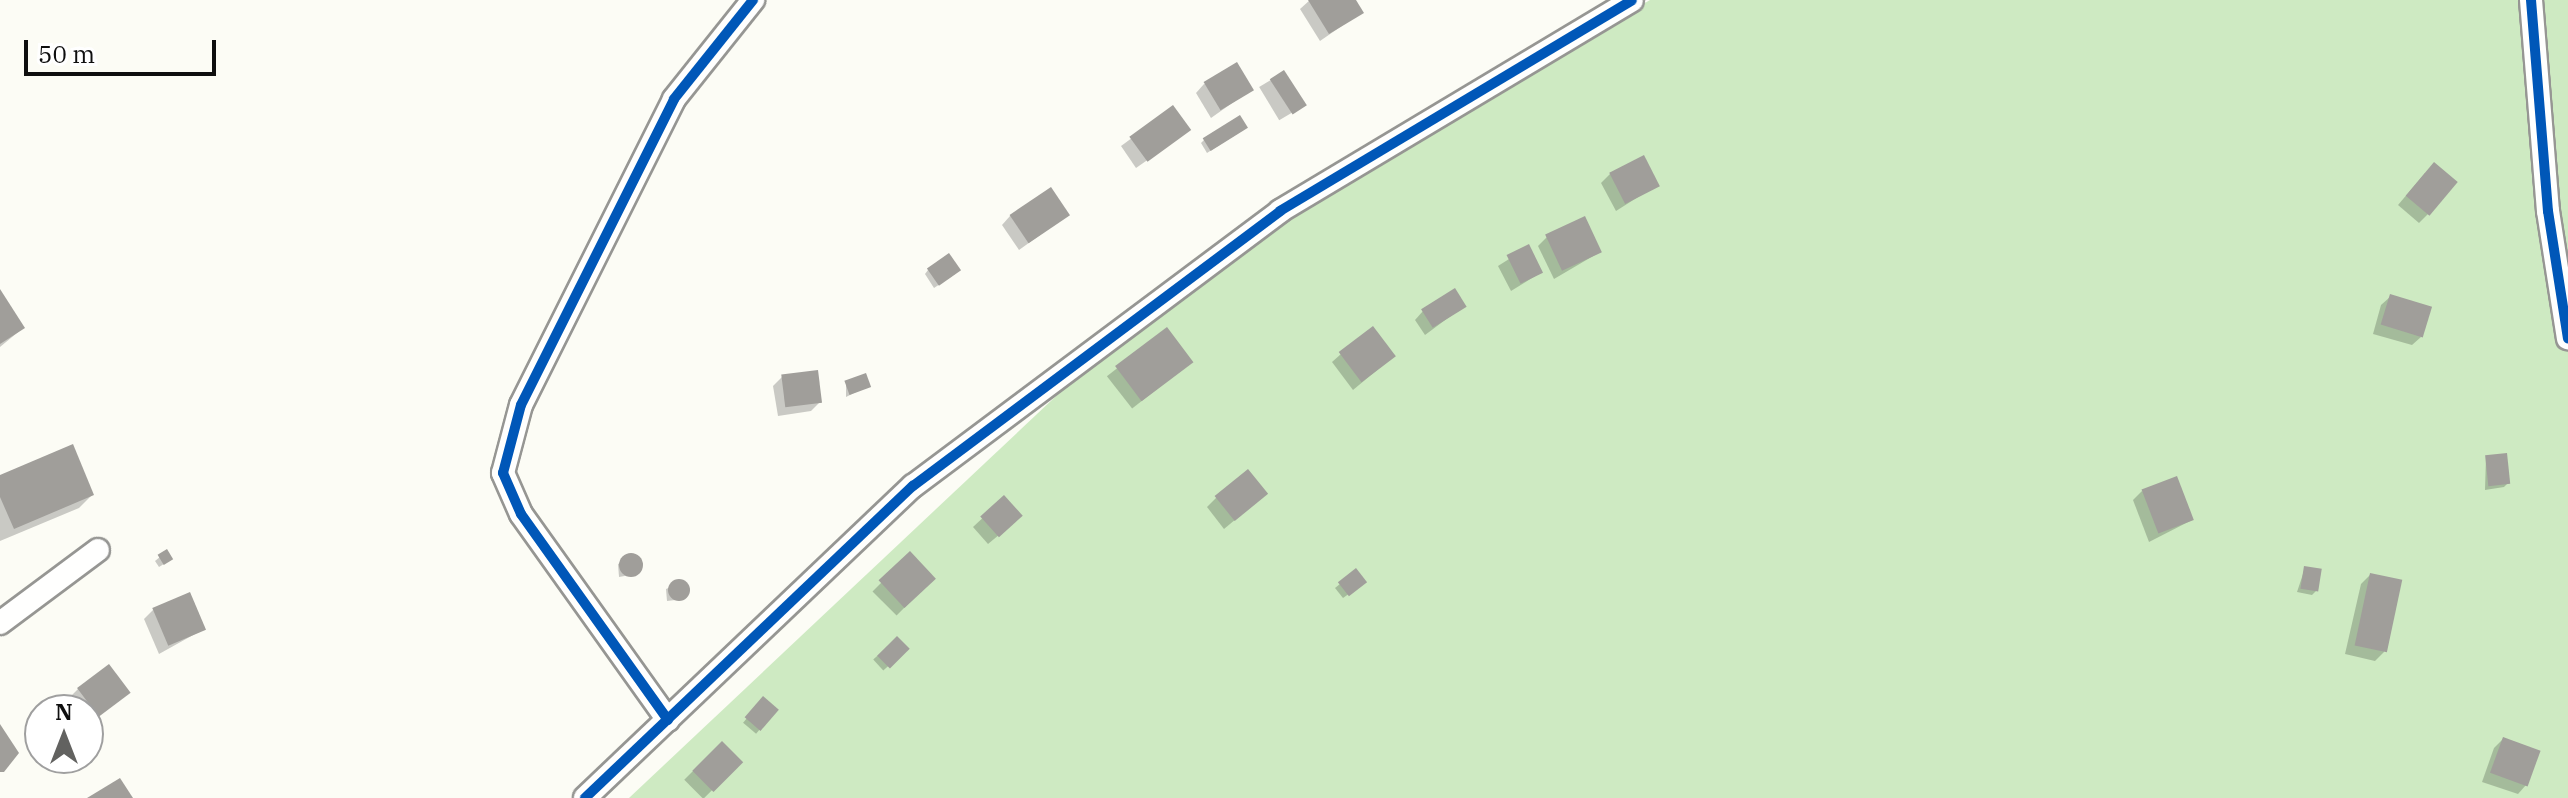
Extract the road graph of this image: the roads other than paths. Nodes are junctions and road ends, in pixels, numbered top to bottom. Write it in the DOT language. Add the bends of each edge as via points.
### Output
graph roads {
  1 [pos="753,0"];
  2 [pos="1632,0"];
  3 [pos="2531,0"];
  4 [pos="2568,338"];
  5 [pos="98,550"];
  6 [pos="0,623"];
  7 [pos="668,720"];
  8 [pos="585,798"];
  1 -- 7 [label="street" via="674,99 521,405 503,473 521,514"];
  2 -- 7 [label="street" via="1255,230 913,486"];
  3 -- 4 [label="street" via="2548,211"];
  5 -- 6 [label="street"];
  7 -- 8 [label="street"];
}
